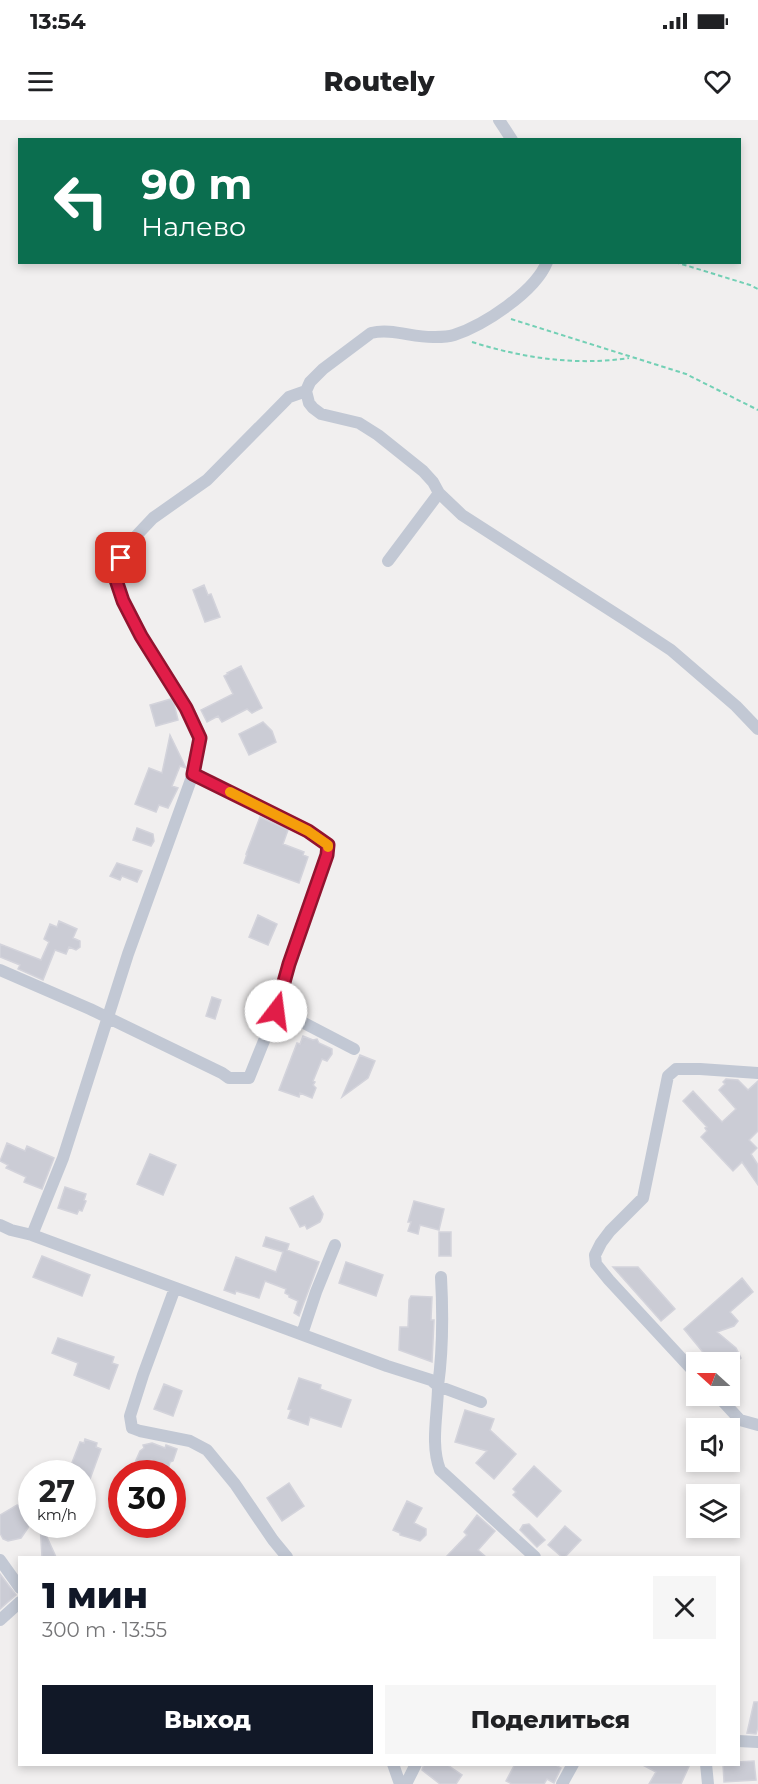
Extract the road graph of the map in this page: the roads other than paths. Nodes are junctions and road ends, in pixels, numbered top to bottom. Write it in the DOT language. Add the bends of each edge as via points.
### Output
graph roads {
  1 [pos="499,120"];
  2 [pos="511,138"];
  3 [pos="546,264"];
  4 [pos="306,391"];
  5 [pos="439,493"];
  6 [pos="388,561"];
  7 [pos="758,729"];
  8 [pos="193,774"];
  9 [pos="0,970"];
  10 [pos="277,1009"];
  11 [pos="108,1019"];
  12 [pos="354,1049"];
  13 [pos="758,1073"];
  14 [pos="0,1225"];
  15 [pos="32,1235"];
  16 [pos="335,1245"];
  17 [pos="441,1277"];
  18 [pos="175,1288"];
  19 [pos="302,1334"];
  20 [pos="686,1363"];
  21 [pos="438,1386"];
  22 [pos="481,1402"];
  23 [pos="726,1406"];
  24 [pos="758,1425"];
  25 [pos="530,1555"];
  26 [pos="287,1556"];
  27 [pos="0,1560"];
  28 [pos="18,1585"];
  29 [pos="18,1604"];
  30 [pos="0,1620"];
  31 [pos="740,1741"];
  32 [pos="758,1742"];
  33 [pos="394,1766"];
  34 [pos="415,1766"];
  35 [pos="572,1766"];
  36 [pos="706,1766"];
  37 [pos="400,1784"];
  38 [pos="406,1784"];
  39 [pos="562,1784"];
  40 [pos="708,1784"];
  1 -- 2 [label="street"];
  3 -- 4 [label="street" via="532,286 502,310 452,336 371,333 323,369"];
  4 -- 5 [label="street" via="313,408 321,414 358,423 378,435 423,471"];
  4 -- 8 [label="street" via="289,397 207,480 153,519 137,535 116,569 123,601 200,738"];
  5 -- 6 [label="street"];
  5 -- 7 [label="street" via="462,515 671,650"];
  8 -- 10 [label="street" via="308,831 328,845"];
  8 -- 11 [label="street"];
  9 -- 11 [label="street"];
  10 -- 11 [label="street" via="249,1078 229,1078"];
  10 -- 12 [label="street"];
  11 -- 15 [label="street" via="63,1158"];
  13 -- 20 [label="street" via="676,1069 668,1076 643,1198 610,1231 595,1255 596,1264 609,1280"];
  14 -- 15 [label="street"];
  15 -- 18 [label="street"];
  16 -- 19 [label="street"];
  17 -- 21 [label="street" via="442,1358"];
  18 -- 19 [label="street"];
  18 -- 26 [label="street" via="142,1375 130,1416 132,1428 190,1441 207,1450"];
  19 -- 21 [label="street" via="431,1380"];
  21 -- 22 [label="street"];
  21 -- 25 [label="street" via="435,1439 440,1470"];
  23 -- 24 [label="street" via="740,1420"];
  27 -- 28 [label="street"];
  29 -- 30 [label="street"];
  31 -- 32 [label="street"];
  33 -- 37 [label="street"];
  34 -- 38 [label="street"];
  35 -- 39 [label="street"];
  36 -- 40 [label="street"];
}
